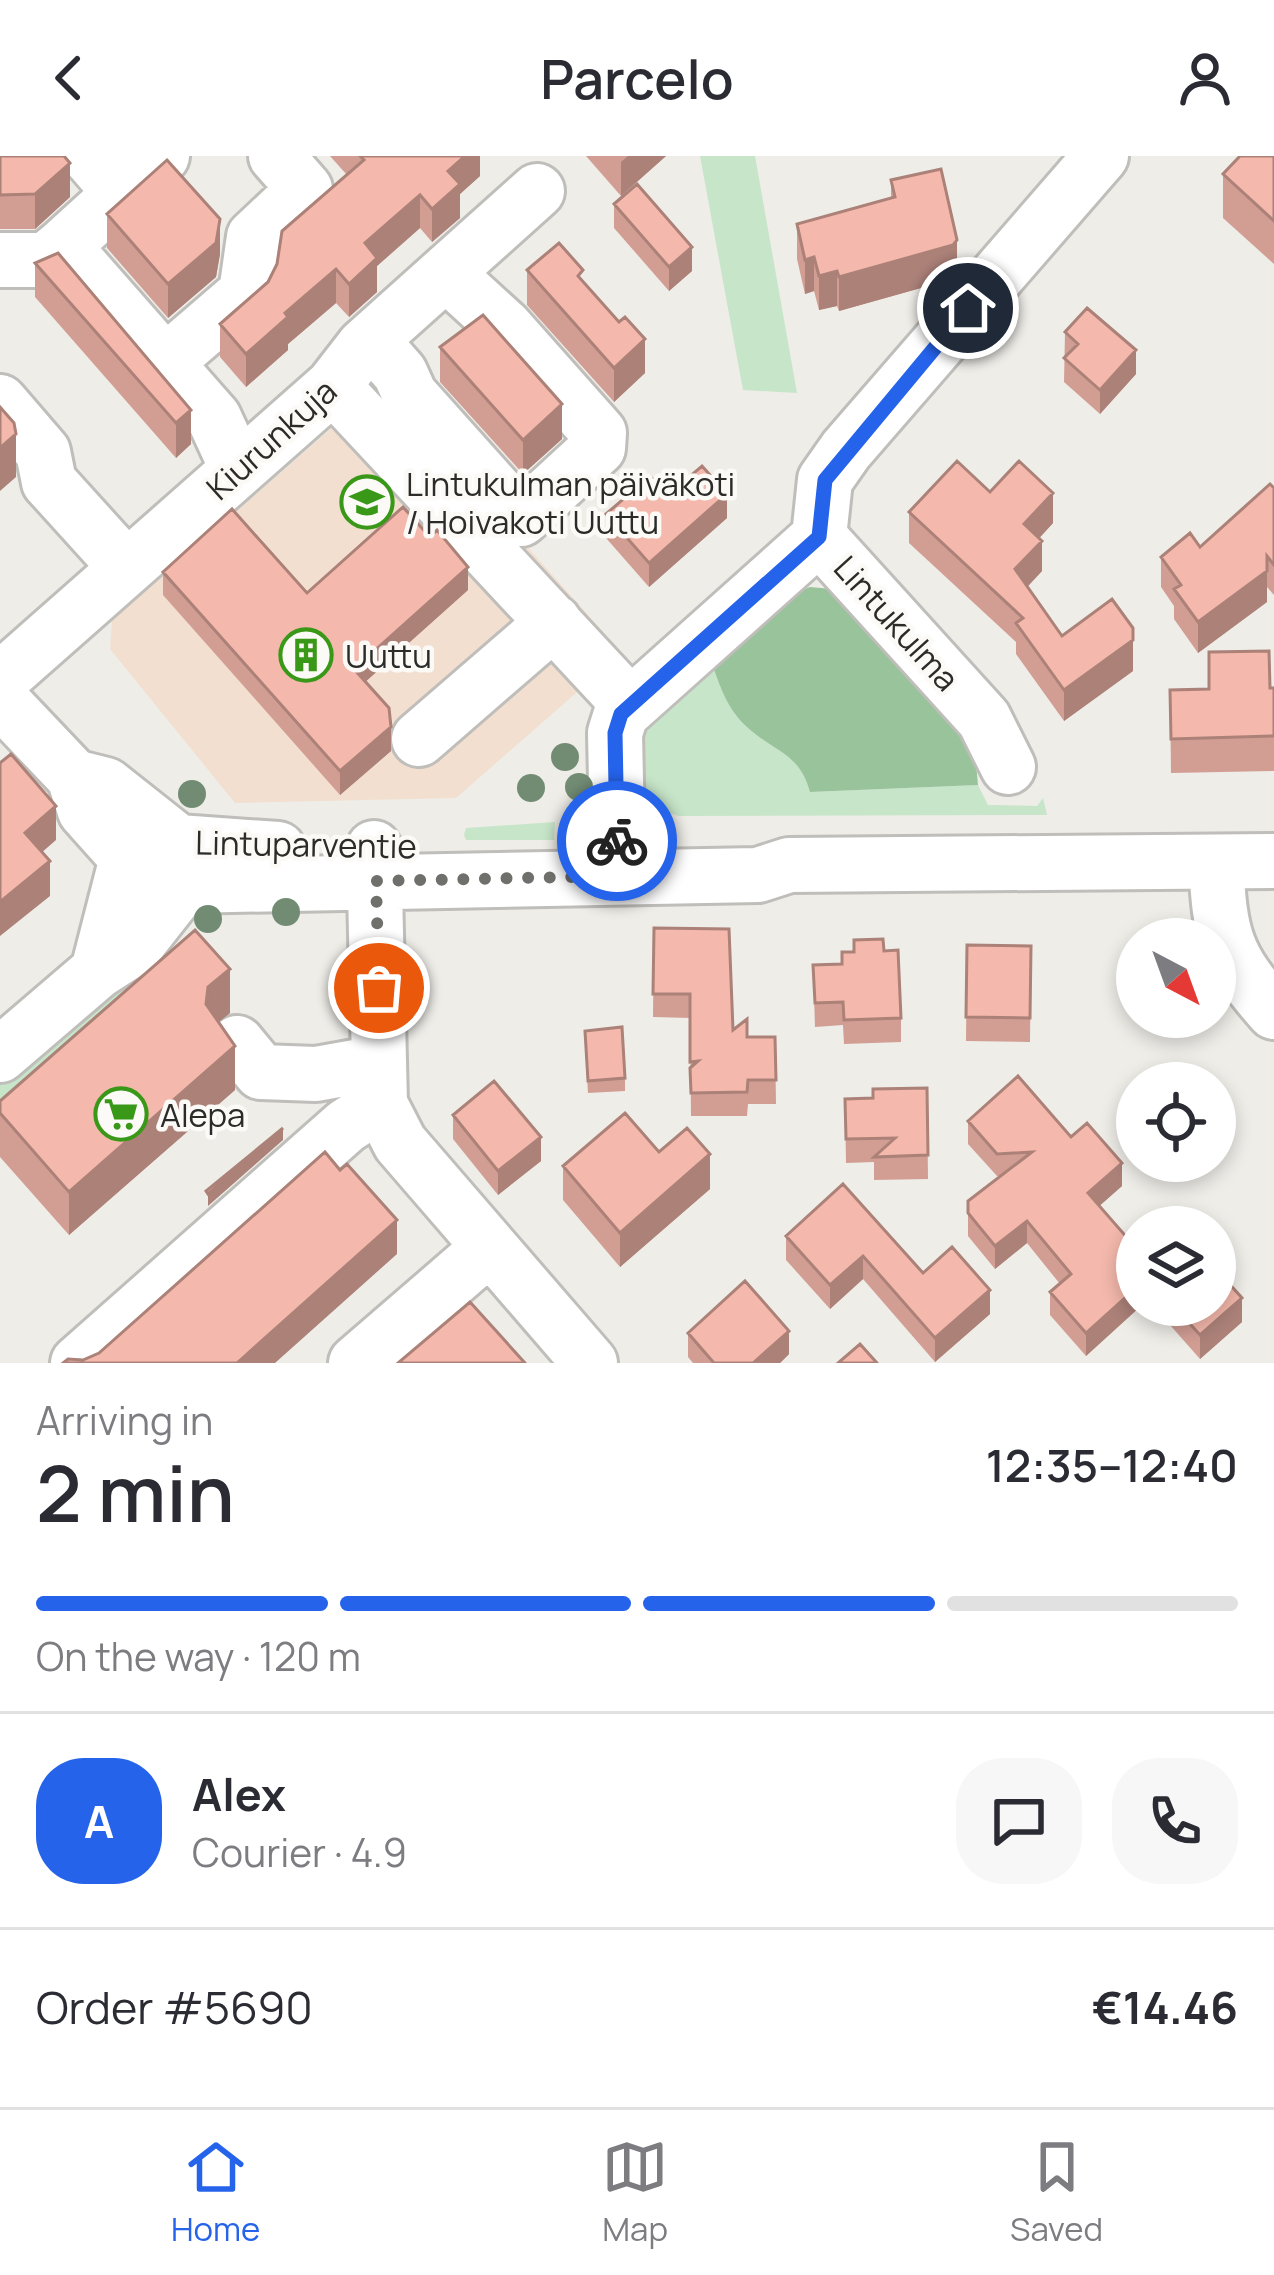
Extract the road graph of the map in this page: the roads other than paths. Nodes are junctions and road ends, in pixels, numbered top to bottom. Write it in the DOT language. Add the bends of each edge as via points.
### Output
graph roads {
  1 [pos="162,156"];
  2 [pos="276,156"];
  3 [pos="1101,156"];
  4 [pos="105,175"];
  5 [pos="537,191"];
  6 [pos="63,246"];
  7 [pos="0,260"];
  8 [pos="446,274"];
  9 [pos="371,340"];
  10 [pos="166,362"];
  11 [pos="333,386"];
  12 [pos="0,402"];
  13 [pos="238,470"];
  14 [pos="819,537"];
  15 [pos="127,568"];
  16 [pos="554,622"];
  17 [pos="0,680"];
  18 [pos="630,705"];
  19 [pos="12,734"];
  20 [pos="419,739"];
  21 [pos="1008,767"];
  22 [pos="74,777"];
  23 [pos="127,858"];
  24 [pos="617,860"];
  25 [pos="1274,861"];
  26 [pos="1216,862"];
  27 [pos="180,864"];
  28 [pos="375,864"];
  29 [pos="98,971"];
  30 [pos="1274,1012"];
  31 [pos="237,1043"];
  32 [pos="0,1055"];
  33 [pos="379,1084"];
  34 [pos="489,1248"];
  35 [pos="412,1345"];
  36 [pos="78,1363"];
  37 [pos="356,1363"];
  38 [pos="590,1363"];
  1 -- 4 [label="street"];
  2 -- 10 [label="street" via="305,189 254,237 246,293"];
  3 -- 14 [label="street" via="846,450 825,480"];
  4 -- 6 [label="street"];
  5 -- 8 [label="street, Kiurunkuja"];
  6 -- 7 [label="street" via="46,260"];
  6 -- 10 [label="street"];
  8 -- 9 [label="street, Kiurunkuja"];
  8 -- 9 [label="street" via="599,433 598,448 521,519"];
  9 -- 11 [label="street, Kiurunkuja"];
  10 -- 13 [label="street" via="214,418"];
  11 -- 13 [label="street, Kiurunkuja"];
  11 -- 16 [label="street"];
  12 -- 15 [label="street" via="43,452 49,482"];
  13 -- 15 [label="street, Kiurunkuja"];
  14 -- 18 [label="street, Lintukulma"];
  14 -- 21 [label="street, Lintukulma" via="984,718"];
  15 -- 17 [label="street, Kiurunkuja"];
  16 -- 18 [label="street"];
  16 -- 20 [label="street"];
  18 -- 24 [label="street" via="615,733"];
  19 -- 22 [label="street"];
  22 -- 23 [label="street" via="85,811"];
  22 -- 27 [label="street" via="106,785"];
  23 -- 27 [label="street"];
  23 -- 29 [label="street"];
  24 -- 26 [label="street, Lintuparventie" via="756,845 789,865"];
  24 -- 28 [label="street, Lintuparventie"];
  25 -- 26 [label="street, Lintuparventie"];
  26 -- 30 [label="street" via="1228,950"];
  27 -- 28 [label="street, Lintuparventie" via="238,850"];
  27 -- 29 [label="street" via="135,947"];
  28 -- 33 [label="street"];
  29 -- 32 [label="street"];
  31 -- 33 [label="street" via="261,1072"];
  33 -- 34 [label="street" via="400,1143"];
  33 -- 36 [label="street" via="346,1126"];
  34 -- 35 [label="street"];
  34 -- 38 [label="street"];
  35 -- 37 [label="street"];
}
